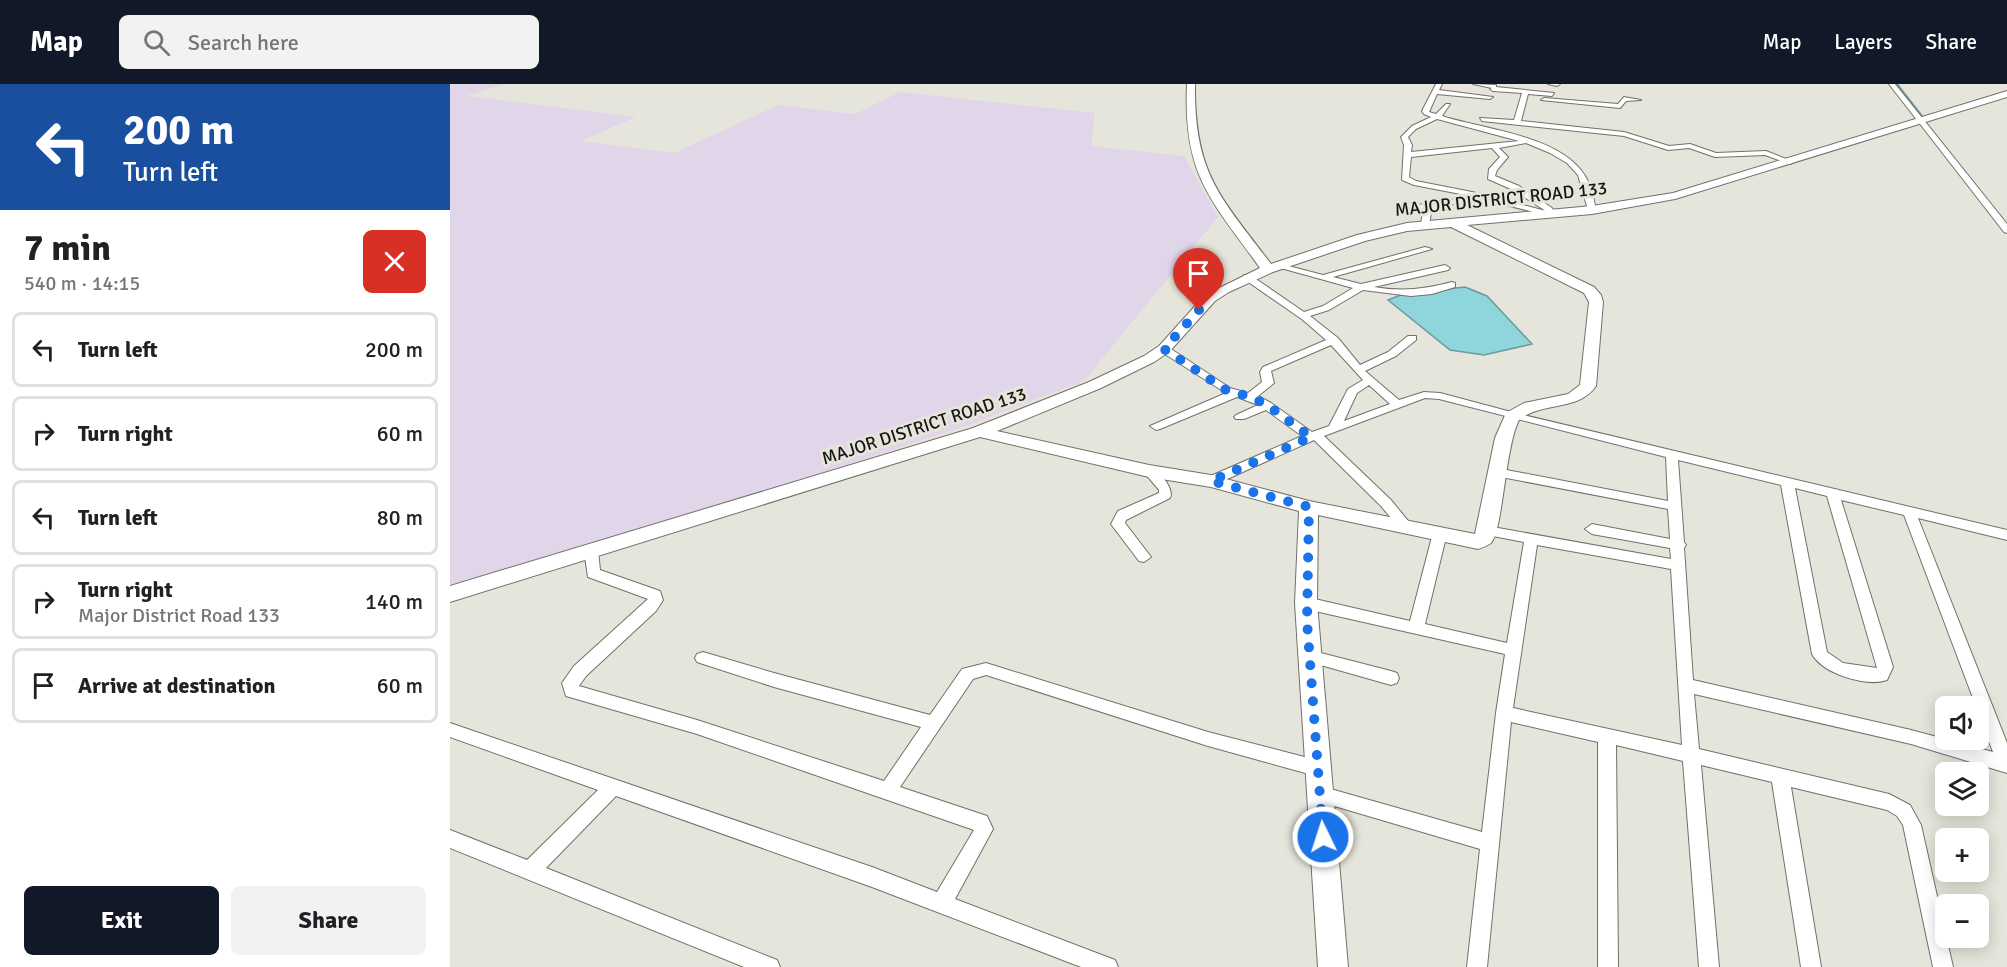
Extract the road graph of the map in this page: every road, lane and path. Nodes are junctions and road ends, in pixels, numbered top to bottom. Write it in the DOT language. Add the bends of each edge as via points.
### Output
graph roads {
  1 [pos="1191,84"];
  2 [pos="1430,84"];
  3 [pos="1439,84"];
  4 [pos="1459,84"];
  5 [pos="1476,84"];
  6 [pos="1551,84"];
  7 [pos="1557,84"];
  8 [pos="1892,84"];
  9 [pos="1494,86"];
  10 [pos="1435,92"];
  11 [pos="1525,92"];
  12 [pos="1455,94"];
  13 [pos="2007,94"];
  14 [pos="1547,96"];
  15 [pos="1490,98"];
  16 [pos="1638,100"];
  17 [pos="1566,102"];
  18 [pos="1587,104"];
  19 [pos="1448,105"];
  20 [pos="1542,108"];
  21 [pos="1565,111"];
  22 [pos="1587,113"];
  23 [pos="1438,117"];
  24 [pos="1540,117"];
  25 [pos="1482,119"];
  26 [pos="1564,119"];
  27 [pos="1586,121"];
  28 [pos="1922,122"];
  29 [pos="1521,123"];
  30 [pos="1538,125"];
  31 [pos="1479,128"];
  32 [pos="1562,128"];
  33 [pos="1585,130"];
  34 [pos="1520,139"];
  35 [pos="1528,142"];
  36 [pos="1494,146"];
  37 [pos="1407,156"];
  38 [pos="1790,162"];
  39 [pos="1458,201"];
  40 [pos="1399,205"];
  41 [pos="1427,208"];
  42 [pos="1592,210"];
  43 [pos="1551,214"];
  44 [pos="1451,222"];
  45 [pos="1425,225"];
  46 [pos="2007,230"];
  47 [pos="1428,249"];
  48 [pos="1274,267"];
  49 [pos="1444,268"];
  50 [pos="1247,277"];
  51 [pos="1325,277"];
  52 [pos="1452,285"];
  53 [pos="1362,287"];
  54 [pos="1304,315"];
  55 [pos="1412,338"];
  56 [pos="1334,340"];
  57 [pos="1164,349"];
  58 [pos="1358,370"];
  59 [pos="1370,380"];
  60 [pos="1234,394"];
  61 [pos="1250,397"];
  62 [pos="1267,405"];
  63 [pos="1398,405"];
  64 [pos="1240,417"];
  65 [pos="1512,417"];
  66 [pos="1156,426"];
  67 [pos="1334,429"];
  68 [pos="979,432"];
  69 [pos="1314,437"];
  70 [pos="1672,455"];
  71 [pos="1149,471"];
  72 [pos="1496,472"];
  73 [pos="1211,481"];
  74 [pos="1787,482"];
  75 [pos="1833,493"];
  76 [pos="1674,506"];
  77 [pos="1309,507"];
  78 [pos="1909,511"];
  79 [pos="1407,527"];
  80 [pos="1592,529"];
  81 [pos="1487,531"];
  82 [pos="1440,533"];
  83 [pos="2007,535"];
  84 [pos="1531,539"];
  85 [pos="1679,545"];
  86 [pos="591,550"];
  87 [pos="1144,557"];
  88 [pos="1678,565"];
  89 [pos="450,594"];
  90 [pos="1306,603"];
  91 [pos="1416,628"];
  92 [pos="1513,650"];
  93 [pos="1309,656"];
  94 [pos="703,658"];
  95 [pos="1391,678"];
  96 [pos="1685,685"];
  97 [pos="1504,713"];
  98 [pos="933,723"];
  99 [pos="450,730"];
  100 [pos="1607,736"];
  101 [pos="1691,754"];
  102 [pos="2007,764"];
  103 [pos="1317,768"];
  104 [pos="1780,775"];
  105 [pos="613,787"];
  106 [pos="888,790"];
  107 [pos="1320,794"];
  108 [pos="450,839"];
  109 [pos="1490,843"];
  110 [pos="531,870"];
  111 [pos="941,903"];
  112 [pos="771,967"];
  113 [pos="1108,967"];
  114 [pos="1333,967"];
  115 [pos="1477,967"];
  116 [pos="1608,967"];
  117 [pos="1709,967"];
  118 [pos="1811,967"];
  119 [pos="1943,967"];
  1 -- 48 [label="main road" via="1191,115 1201,170 1227,212"];
  2 -- 3 [label="street"];
  3 -- 10 [label="street"];
  4 -- 12 [label="street"];
  5 -- 9 [label="street"];
  6 -- 7 [label="street"];
  8 -- 28 [label="street"];
  9 -- 11 [label="street"];
  9 -- 15 [label="street"];
  10 -- 12 [label="street"];
  10 -- 23 [label="street" via="1425,111"];
  11 -- 14 [label="street"];
  11 -- 29 [label="street"];
  12 -- 15 [label="street"];
  13 -- 28 [label="main road, MAJOR DISTRICT ROAD 133"];
  14 -- 17 [label="street"];
  14 -- 20 [label="street"];
  15 -- 25 [label="street"];
  16 -- 18 [label="street" via="1624,99 1620,106"];
  17 -- 18 [label="street"];
  17 -- 21 [label="street"];
  18 -- 22 [label="street"];
  19 -- 23 [label="street"];
  23 -- 31 [label="street"];
  23 -- 37 [label="street" via="1406,133"];
  24 -- 30 [label="street"];
  25 -- 29 [label="street"];
  25 -- 31 [label="street"];
  26 -- 32 [label="street"];
  27 -- 33 [label="street"];
  28 -- 38 [label="main road, MAJOR DISTRICT ROAD 133"];
  28 -- 46 [label="street"];
  29 -- 30 [label="street"];
  29 -- 34 [label="street"];
  30 -- 32 [label="street"];
  31 -- 34 [label="street"];
  32 -- 33 [label="street"];
  33 -- 38 [label="street" via="1634,136 1668,148 1690,146 1715,155 1766,153"];
  34 -- 35 [label="street"];
  35 -- 36 [label="street"];
  35 -- 42 [label="street" via="1555,153 1580,173"];
  36 -- 37 [label="street"];
  36 -- 43 [label="street" via="1504,157 1491,177 1516,188"];
  37 -- 43 [label="street" via="1408,181"];
  38 -- 42 [label="main road, MAJOR DISTRICT ROAD 133" via="1675,196"];
  39 -- 41 [label="street" via="1431,204"];
  40 -- 41 [label="street"];
  41 -- 45 [label="street"];
  42 -- 43 [label="main road, MAJOR DISTRICT ROAD 133"];
  43 -- 44 [label="main road, MAJOR DISTRICT ROAD 133"];
  44 -- 45 [label="main road, MAJOR DISTRICT ROAD 133"];
  44 -- 65 [label="main road" via="1594,295 1591,366 1585,392 1522,410"];
  45 -- 48 [label="main road, MAJOR DISTRICT ROAD 133" via="1368,236"];
  47 -- 51 [label="street"];
  48 -- 50 [label="main road, MAJOR DISTRICT ROAD 133"];
  48 -- 51 [label="street"];
  49 -- 53 [label="street"];
  50 -- 54 [label="street"];
  50 -- 57 [label="main road, MAJOR DISTRICT ROAD 133" via="1212,296"];
  51 -- 53 [label="street"];
  52 -- 53 [label="street" via="1425,294"];
  53 -- 54 [label="street" via="1326,308"];
  54 -- 56 [label="street"];
  55 -- 58 [label="street" via="1392,354"];
  56 -- 58 [label="street"];
  56 -- 61 [label="street" via="1267,369 1268,383"];
  57 -- 60 [label="street"];
  57 -- 68 [label="main road, MAJOR DISTRICT ROAD 133" via="1095,386"];
  58 -- 59 [label="street"];
  59 -- 63 [label="street"];
  59 -- 67 [label="street" via="1352,391"];
  60 -- 61 [label="street"];
  60 -- 66 [label="street"];
  61 -- 62 [label="street"];
  62 -- 64 [label="street"];
  62 -- 69 [label="street"];
  63 -- 65 [label="street" via="1431,394"];
  63 -- 67 [label="street"];
  65 -- 70 [label="street"];
  65 -- 72 [label="main road"];
  67 -- 69 [label="street"];
  68 -- 71 [label="main road"];
  68 -- 86 [label="main road, MAJOR DISTRICT ROAD 133"];
  69 -- 73 [label="street"];
  69 -- 79 [label="street"];
  70 -- 74 [label="street"];
  70 -- 76 [label="street"];
  71 -- 73 [label="main road"];
  71 -- 87 [label="street" via="1166,489 1165,495 1123,514 1118,524"];
  72 -- 76 [label="street"];
  72 -- 81 [label="main road"];
  73 -- 77 [label="main road"];
  74 -- 75 [label="street"];
  74 -- 75 [label="street" via="1820,654 1824,662 1836,667 1881,675 1885,667"];
  75 -- 78 [label="street"];
  76 -- 85 [label="street"];
  77 -- 79 [label="main road"];
  77 -- 90 [label="main road"];
  78 -- 83 [label="street"];
  78 -- 102 [label="street"];
  79 -- 82 [label="main road"];
  80 -- 85 [label="street"];
  81 -- 82 [label="main road" via="1478,542"];
  81 -- 84 [label="street"];
  82 -- 91 [label="street"];
  84 -- 88 [label="street"];
  84 -- 92 [label="street"];
  85 -- 88 [label="street"];
  86 -- 89 [label="main road, MAJOR DISTRICT ROAD 133"];
  86 -- 106 [label="street" via="593,573 655,595 656,600 580,671 570,683 573,691"];
  88 -- 96 [label="street"];
  90 -- 91 [label="street"];
  90 -- 93 [label="main road"];
  91 -- 92 [label="street"];
  92 -- 97 [label="street"];
  93 -- 95 [label="street"];
  93 -- 103 [label="main road"];
  94 -- 98 [label="street"];
  96 -- 101 [label="street"];
  96 -- 102 [label="street"];
  97 -- 100 [label="street"];
  97 -- 109 [label="street"];
  98 -- 103 [label="street" via="968,674 986,669 1208,739"];
  98 -- 106 [label="street"];
  99 -- 105 [label="street"];
  100 -- 101 [label="street"];
  100 -- 116 [label="street"];
  101 -- 104 [label="street"];
  101 -- 117 [label="street"];
  103 -- 107 [label="main road"];
  104 -- 118 [label="street"];
  104 -- 119 [label="street" via="1889,802 1909,816"];
  105 -- 110 [label="street"];
  105 -- 111 [label="street"];
  106 -- 111 [label="street" via="980,822 984,829"];
  107 -- 109 [label="street"];
  107 -- 114 [label="main road"];
  108 -- 110 [label="street"];
  109 -- 115 [label="street"];
  110 -- 112 [label="street"];
  111 -- 113 [label="street"];
}
